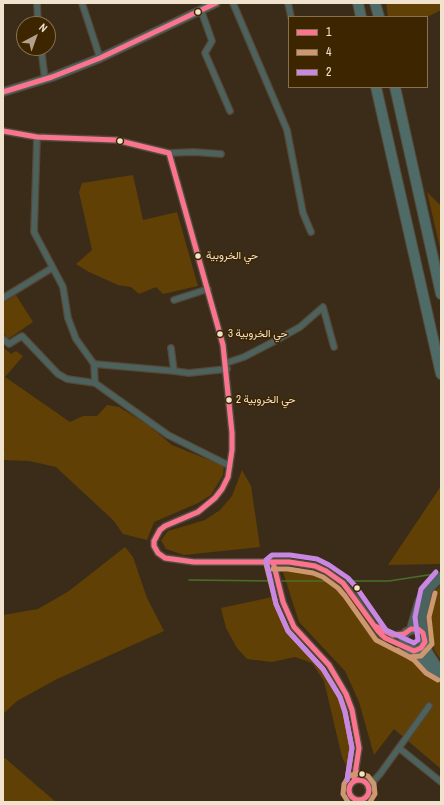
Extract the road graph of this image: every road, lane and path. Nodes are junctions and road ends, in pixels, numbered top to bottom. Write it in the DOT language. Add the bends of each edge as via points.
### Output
graph roads {
  1 [pos="37,3"];
  2 [pos="82,3"];
  3 [pos="216,3"];
  4 [pos="233,3"];
  5 [pos="288,3"];
  6 [pos="358,3"];
  7 [pos="376,3"];
  8 [pos="204,7"];
  9 [pos="38,16"];
  10 [pos="291,16"];
  11 [pos="361,16"];
  12 [pos="379,16"];
  13 [pos="42,56"];
  14 [pos="100,58"];
  15 [pos="45,79"];
  16 [pos="376,88"];
  17 [pos="395,88"];
  18 [pos="3,92"];
  19 [pos="230,112"];
  20 [pos="3,131"];
  21 [pos="37,137"];
  22 [pos="169,153"];
  23 [pos="221,154"];
  24 [pos="311,232"];
  25 [pos="52,268"];
  26 [pos="208,289"];
  27 [pos="441,294"];
  28 [pos="3,298"];
  29 [pos="174,300"];
  30 [pos="3,339"];
  31 [pos="334,346"];
  32 [pos="172,348"];
  33 [pos="94,364"];
  34 [pos="226,366"];
  35 [pos="174,371"];
  36 [pos="441,374"];
  37 [pos="95,383"];
  38 [pos="230,466"];
  39 [pos="273,562"];
  40 [pos="441,577"];
  41 [pos="428,591"];
  42 [pos="375,626"];
  43 [pos="408,631"];
  44 [pos="424,638"];
  45 [pos="408,648"];
  46 [pos="441,673"];
  47 [pos="428,706"];
  48 [pos="399,748"];
  49 [pos="354,781"];
  50 [pos="441,782"];
  51 [pos="368,787"];
  52 [pos="354,800"];
  1 -- 9 [label="street"];
  2 -- 14 [label="street"];
  3 -- 8 [label="street"];
  4 -- 24 [label="street" via="287,130 303,213"];
  5 -- 10 [label="street"];
  6 -- 11 [label="highway"];
  7 -- 12 [label="highway"];
  8 -- 14 [label="street"];
  8 -- 19 [label="street" via="212,42 205,53"];
  13 -- 15 [label="street"];
  14 -- 15 [label="street"];
  15 -- 18 [label="street"];
  16 -- 36 [label="highway"];
  17 -- 27 [label="highway"];
  20 -- 21 [label="street"];
  21 -- 22 [label="street" via="116,140"];
  21 -- 25 [label="street" via="34,232"];
  22 -- 23 [label="street"];
  22 -- 26 [label="street"];
  25 -- 28 [label="street"];
  25 -- 33 [label="street" via="63,287 68,318 76,339"];
  26 -- 29 [label="street"];
  26 -- 34 [label="street"];
  30 -- 37 [label="street" via="10,344 22,336 58,374 67,379"];
  31 -- 34 [label="street" via="323,307 300,326"];
  32 -- 35 [label="street"];
  33 -- 35 [label="street"];
  33 -- 37 [label="street"];
  34 -- 35 [label="street" via="189,373"];
  34 -- 38 [label="street" via="232,432"];
  37 -- 38 [label="street" via="168,435"];
  38 -- 39 [label="street" via="228,477 215,498 198,512 165,526 156,536 154,546 165,558 178,560"];
  39 -- 42 [label="street" via="314,566 326,571 347,588"];
  39 -- 49 [label="street" via="283,602 294,627 329,665 352,710 359,748"];
  40 -- 41 [label="street"];
  41 -- 43 [label="street" via="419,602"];
  41 -- 44 [label="street" via="422,617"];
  42 -- 43 [label="street" via="393,635"];
  42 -- 45 [label="street" via="385,638"];
  43 -- 44 [label="street" via="418,629"];
  43 -- 45 [label="street" via="403,642"];
  44 -- 45 [label="street" via="418,650"];
  44 -- 46 [label="highway" via="430,659"];
  45 -- 46 [label="highway" via="418,654 430,668"];
  47 -- 48 [label="street"];
  48 -- 50 [label="street"];
  48 -- 51 [label="street"];
  49 -- 51 [label="street" via="361,780"];
  49 -- 52 [label="street" via="349,788"];
  51 -- 52 [label="street" via="366,796"];
}
